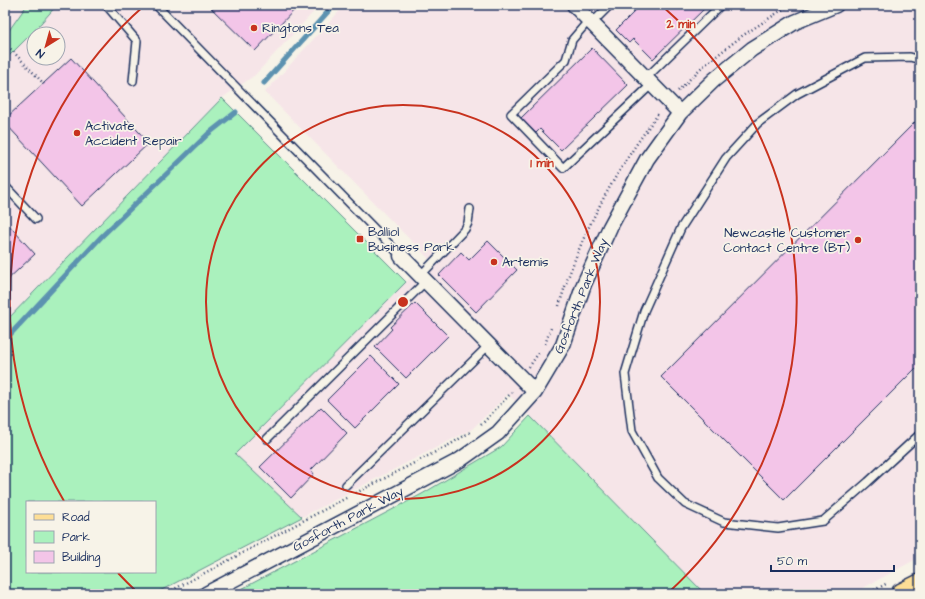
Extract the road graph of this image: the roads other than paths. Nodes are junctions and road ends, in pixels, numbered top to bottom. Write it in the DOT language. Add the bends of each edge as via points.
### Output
graph roads {
  1 [pos="106,5"];
  2 [pos="156,5"];
  3 [pos="574,5"];
  4 [pos="610,5"];
  5 [pos="721,5"];
  6 [pos="836,5"];
  7 [pos="590,22"];
  8 [pos="920,60"];
  9 [pos="133,81"];
  10 [pos="649,81"];
  11 [pos="680,113"];
  12 [pos="5,186"];
  13 [pos="470,209"];
  14 [pos="36,219"];
  15 [pos="401,256"];
  16 [pos="423,278"];
  17 [pos="489,345"];
  18 [pos="535,392"];
  19 [pos="920,434"];
  20 [pos="266,438"];
  21 [pos="346,484"];
  22 [pos="920,585"];
  23 [pos="206,594"];
  24 [pos="902,594"];
  1 -- 9 [label="lane" via="137,41"];
  2 -- 15 [label="lane"];
  3 -- 7 [label="street"];
  4 -- 7 [label="lane"];
  5 -- 10 [label="lane"];
  6 -- 11 [label="street, Gosforth Park Way" via="795,22 752,49 714,80"];
  7 -- 10 [label="street"];
  7 -- 10 [label="lane" via="572,40 566,60 511,114 563,168"];
  8 -- 19 [label="lane" via="910,57 865,58 797,94 758,122 726,158 681,228 644,311 625,374 632,431 658,478 685,504 724,522 778,528 823,521"];
  10 -- 11 [label="street"];
  11 -- 18 [label="street, Gosforth Park Way" via="647,159 610,227 584,284 563,345"];
  12 -- 14 [label="lane"];
  13 -- 16 [label="lane" via="465,229"];
  15 -- 16 [label="street"];
  16 -- 17 [label="street"];
  16 -- 20 [label="lane"];
  17 -- 18 [label="street"];
  17 -- 21 [label="lane"];
  18 -- 23 [label="street, Gosforth Park Way" via="498,433 460,460"];
  22 -- 24 [label="main road"];
}
